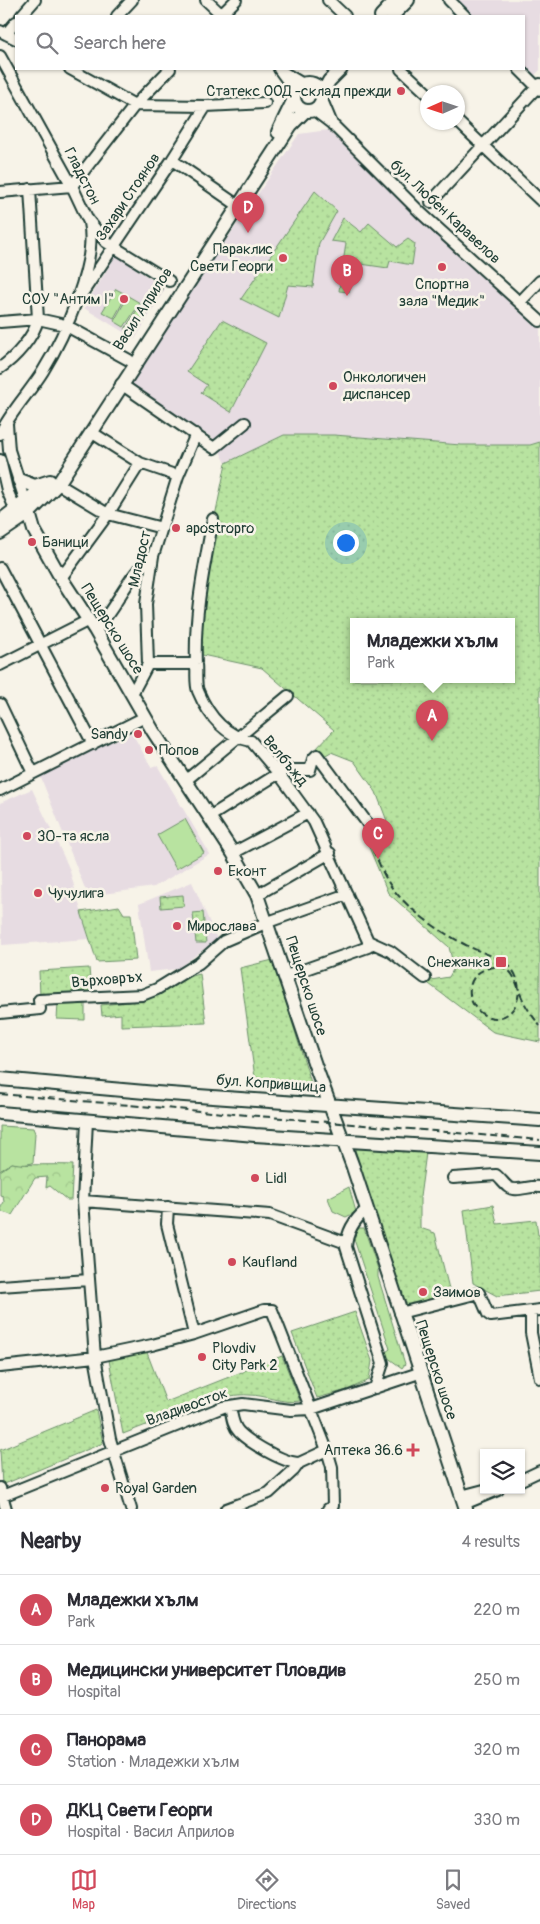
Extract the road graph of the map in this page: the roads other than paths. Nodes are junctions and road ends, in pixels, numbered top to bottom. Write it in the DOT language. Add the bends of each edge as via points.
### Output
graph roads {
  1 [pos="36,0"];
  2 [pos="132,0"];
  3 [pos="206,0"];
  4 [pos="236,0"];
  5 [pos="328,0"];
  6 [pos="396,0"];
  7 [pos="408,0"];
  8 [pos="449,0"];
  9 [pos="22,15"];
  10 [pos="118,15"];
  11 [pos="220,15"];
  12 [pos="222,15"];
  13 [pos="344,15"];
  14 [pos="382,15"];
  15 [pos="393,15"];
  16 [pos="464,15"];
  17 [pos="15,23"];
  18 [pos="3,32"];
  19 [pos="15,38"];
  20 [pos="0,56"];
  21 [pos="72,70"];
  22 [pos="169,70"];
  23 [pos="280,70"];
  24 [pos="330,70"];
  25 [pos="340,70"];
  26 [pos="402,70"];
  27 [pos="520,70"];
  28 [pos="420,87"];
  29 [pos="539,87"];
  30 [pos="301,89"];
  31 [pos="322,97"];
  32 [pos="265,104"];
  33 [pos="135,105"];
  34 [pos="206,106"];
  35 [pos="309,111"];
  36 [pos="332,124"];
  37 [pos="465,129"];
  38 [pos="484,147"];
  39 [pos="172,160"];
  40 [pos="72,186"];
  41 [pos="30,189"];
  42 [pos="0,192"];
  43 [pos="540,200"];
  44 [pos="233,202"];
  45 [pos="431,202"];
  46 [pos="88,220"];
  47 [pos="114,247"];
  48 [pos="169,281"];
  49 [pos="540,281"];
  50 [pos="520,302"];
  51 [pos="75,304"];
  52 [pos="38,318"];
  53 [pos="540,321"];
  54 [pos="0,322"];
  55 [pos="65,325"];
  56 [pos="129,360"];
  57 [pos="0,368"];
  58 [pos="121,384"];
  59 [pos="7,422"];
  60 [pos="245,424"];
  61 [pos="92,432"];
  62 [pos="0,434"];
  63 [pos="196,434"];
  64 [pos="0,460"];
  65 [pos="140,462"];
  66 [pos="178,476"];
  67 [pos="19,480"];
  68 [pos="55,482"];
  69 [pos="23,512"];
  70 [pos="108,514"];
  71 [pos="213,520"];
  72 [pos="0,521"];
  73 [pos="162,528"];
  74 [pos="0,533"];
  75 [pos="153,556"];
  76 [pos="0,568"];
  77 [pos="61,578"];
  78 [pos="92,625"];
  79 [pos="40,646"];
  80 [pos="148,664"];
  81 [pos="196,664"];
  82 [pos="0,665"];
  83 [pos="132,694"];
  84 [pos="288,696"];
  85 [pos="0,704"];
  86 [pos="145,717"];
  87 [pos="238,738"];
  88 [pos="93,744"];
  89 [pos="33,772"];
  90 [pos="279,774"];
  91 [pos="186,781"];
  92 [pos="1,787"];
  93 [pos="308,813"];
  94 [pos="209,817"];
  95 [pos="376,835"];
  96 [pos="233,853"];
  97 [pos="330,853"];
  98 [pos="347,894"];
  99 [pos="257,895"];
  100 [pos="268,922"];
  101 [pos="368,941"];
  102 [pos="286,976"];
  103 [pos="425,978"];
  104 [pos="0,1013"];
  105 [pos="0,1079"];
  106 [pos="328,1104"];
  107 [pos="0,1113"];
  108 [pos="88,1120"];
  109 [pos="540,1120"];
  110 [pos="343,1140"];
  111 [pos="540,1154"];
  112 [pos="453,1178"];
  113 [pos="540,1187"];
  114 [pos="83,1201"];
  115 [pos="168,1207"];
  116 [pos="366,1210"];
  117 [pos="354,1223"];
  118 [pos="372,1228"];
  119 [pos="346,1243"];
  120 [pos="89,1280"];
  121 [pos="0,1286"];
  122 [pos="535,1311"];
  123 [pos="400,1313"];
  124 [pos="194,1334"];
  125 [pos="95,1357"];
  126 [pos="0,1367"];
  127 [pos="419,1373"];
  128 [pos="540,1378"];
  129 [pos="375,1388"];
  130 [pos="230,1406"];
  131 [pos="311,1409"];
  132 [pos="326,1450"];
  133 [pos="114,1451"];
  134 [pos="298,1462"];
  135 [pos="480,1492"];
  136 [pos="0,1494"];
  137 [pos="487,1494"];
  138 [pos="463,1503"];
  139 [pos="6,1509"];
  140 [pos="131,1509"];
  141 [pos="228,1509"];
  142 [pos="328,1509"];
  1 -- 9 [label="street"];
  2 -- 10 [label="street"];
  3 -- 11 [label="street"];
  4 -- 12 [label="street"];
  5 -- 13 [label="street"];
  6 -- 14 [label="main road"];
  7 -- 15 [label="main road"];
  8 -- 16 [label="street"];
  17 -- 18 [label="street"];
  18 -- 19 [label="street"];
  20 -- 40 [label="street, Гладстон"];
  21 -- 33 [label="street"];
  22 -- 33 [label="street"];
  23 -- 30 [label="street" via="290,88"];
  24 -- 30 [label="main road"];
  25 -- 31 [label="main road" via="329,81"];
  26 -- 28 [label="street"];
  27 -- 29 [label="street"];
  29 -- 38 [label="street"];
  30 -- 31 [label="main road" via="316,85"];
  30 -- 35 [label="main road" via="297,105"];
  30 -- 44 [label="main road, Васил Априлов" via="285,121"];
  31 -- 35 [label="main road, Васил Априлов"];
  31 -- 36 [label="street, бул. Любен Каравелов"];
  32 -- 34 [label="street"];
  33 -- 34 [label="street"];
  33 -- 40 [label="street"];
  34 -- 39 [label="street, Захари Стоянов"];
  35 -- 36 [label="street, бул. Любен Каравелов"];
  35 -- 58 [label="main road, Васил Априлов" via="292,125"];
  36 -- 50 [label="street, бул. Любен Каравелов" via="421,213"];
  37 -- 38 [label="street"];
  38 -- 43 [label="street"];
  38 -- 45 [label="street"];
  39 -- 44 [label="street"];
  39 -- 47 [label="street, Захари Стоянов"];
  40 -- 41 [label="street"];
  40 -- 46 [label="street, Гладстон"];
  41 -- 42 [label="street"];
  41 -- 52 [label="street"];
  44 -- 56 [label="main road, Васил Априлов"];
  46 -- 47 [label="street, Гладстон"];
  46 -- 51 [label="street, Захари Стоянов" via="92,237 90,252"];
  47 -- 48 [label="street, Гладстон"];
  47 -- 51 [label="street, Захари Стоянов"];
  49 -- 50 [label="street"];
  50 -- 53 [label="street, бул. Любен Каравелов"];
  51 -- 55 [label="street, Захари Стоянов"];
  52 -- 54 [label="street"];
  52 -- 55 [label="street"];
  52 -- 57 [label="street" via="18,351"];
  55 -- 56 [label="street"];
  55 -- 59 [label="street, Захари Стоянов" via="43,371"];
  56 -- 68 [label="main road, Васил Априлов"];
  58 -- 61 [label="main road, Васил Априлов"];
  58 -- 63 [label="street"];
  59 -- 62 [label="street, Захари Стоянов"];
  59 -- 67 [label="street" via="8,450"];
  60 -- 63 [label="street" via="214,448"];
  61 -- 65 [label="street"];
  61 -- 68 [label="main road, Васил Априлов"];
  63 -- 66 [label="street, Младост"];
  64 -- 69 [label="street" via="7,490"];
  65 -- 66 [label="street"];
  65 -- 70 [label="street"];
  66 -- 73 [label="street, Младост"];
  67 -- 68 [label="main road" via="35,486"];
  67 -- 69 [label="street"];
  68 -- 69 [label="main road, Васил Априлов"];
  68 -- 70 [label="street"];
  69 -- 72 [label="main road, Васил Априлов"];
  69 -- 74 [label="main road, Васил Априлов"];
  69 -- 77 [label="main road, Пещерско шосе"];
  70 -- 73 [label="street"];
  70 -- 77 [label="street"];
  71 -- 81 [label="street, Велбъжд" via="200,588"];
  73 -- 75 [label="street, Младост"];
  75 -- 78 [label="street" via="142,563 106,619"];
  75 -- 80 [label="street, Младост" via="146,604"];
  76 -- 79 [label="street"];
  77 -- 78 [label="main road, Пещерско шосе"];
  78 -- 79 [label="street"];
  78 -- 83 [label="main road, Пещерско шосе"];
  79 -- 82 [label="street"];
  79 -- 88 [label="street"];
  80 -- 81 [label="street"];
  80 -- 83 [label="street, Младост"];
  81 -- 87 [label="street, Велбъжд" via="197,689 222,729"];
  83 -- 86 [label="main road, Пещерско шосе"];
  84 -- 87 [label="street"];
  85 -- 89 [label="street"];
  86 -- 88 [label="street"];
  86 -- 91 [label="main road, Пещерско шосе"];
  87 -- 90 [label="street, Велбъжд" via="251,742"];
  87 -- 91 [label="street"];
  88 -- 89 [label="street"];
  89 -- 92 [label="street"];
  90 -- 93 [label="street, Велбъжд"];
  90 -- 94 [label="street"];
  90 -- 95 [label="street" via="294,768 310,770 313,759 320,756"];
  91 -- 94 [label="main road, Пещерско шосе"];
  93 -- 96 [label="street"];
  93 -- 97 [label="street, Велбъжд"];
  94 -- 96 [label="main road, Пещерско шосе"];
  96 -- 99 [label="main road, Пещерско шосе"];
  97 -- 98 [label="street, Велбъжд"];
  97 -- 99 [label="street"];
  98 -- 100 [label="street"];
  98 -- 101 [label="street, Велбъжд"];
  99 -- 100 [label="main road, Пещерско шосе"];
  100 -- 102 [label="main road, Пещерско шосе"];
  100 -- 104 [label="street, Върховръх" via="224,941 199,963 142,995 39,1000 40,1009"];
  101 -- 102 [label="street" via="368,948"];
  101 -- 103 [label="street" via="390,951"];
  102 -- 106 [label="main road, Пещерско шосе"];
  105 -- 106 [label="main road, бул. Копривщица"];
  106 -- 109 [label="main road, бул. Копривщица"];
  106 -- 110 [label="main road, Пещерско шосе"];
  107 -- 108 [label="main road"];
  108 -- 110 [label="main road"];
  108 -- 114 [label="street"];
  110 -- 111 [label="main road"];
  110 -- 116 [label="main road, Пещерско шосе"];
  112 -- 113 [label="street" via="496,1175 508,1187"];
  114 -- 115 [label="street"];
  114 -- 120 [label="street"];
  115 -- 119 [label="street" via="270,1215"];
  115 -- 124 [label="street" via="167,1224"];
  116 -- 117 [label="street"];
  116 -- 118 [label="main road, Пещерско шосе"];
  117 -- 118 [label="street"];
  117 -- 119 [label="street"];
  118 -- 123 [label="main road, Пещерско шосе"];
  119 -- 129 [label="street" via="383,1363"];
  120 -- 121 [label="street"];
  120 -- 125 [label="street"];
  122 -- 123 [label="street" via="492,1316 479,1293"];
  122 -- 128 [label="street" via="531,1333"];
  123 -- 127 [label="main road, Пещерско шосе"];
  124 -- 125 [label="street"];
  124 -- 131 [label="street" via="264,1310 274,1312"];
  125 -- 126 [label="street"];
  125 -- 133 [label="street"];
  127 -- 129 [label="street, Владивосток"];
  127 -- 138 [label="main road, Пещерско шосе"];
  129 -- 131 [label="street, Владивосток"];
  130 -- 131 [label="street, Владивосток"];
  130 -- 133 [label="street, Владивосток"];
  130 -- 134 [label="street" via="233,1423 239,1432 284,1461"];
  131 -- 132 [label="street"];
  132 -- 134 [label="street"];
  132 -- 142 [label="street" via="334,1485 333,1506"];
  133 -- 136 [label="street, Владивосток"];
  133 -- 140 [label="street"];
  134 -- 141 [label="street" via="273,1491"];
  135 -- 138 [label="street"];
  136 -- 139 [label="street"];
  137 -- 138 [label="street"];
}
